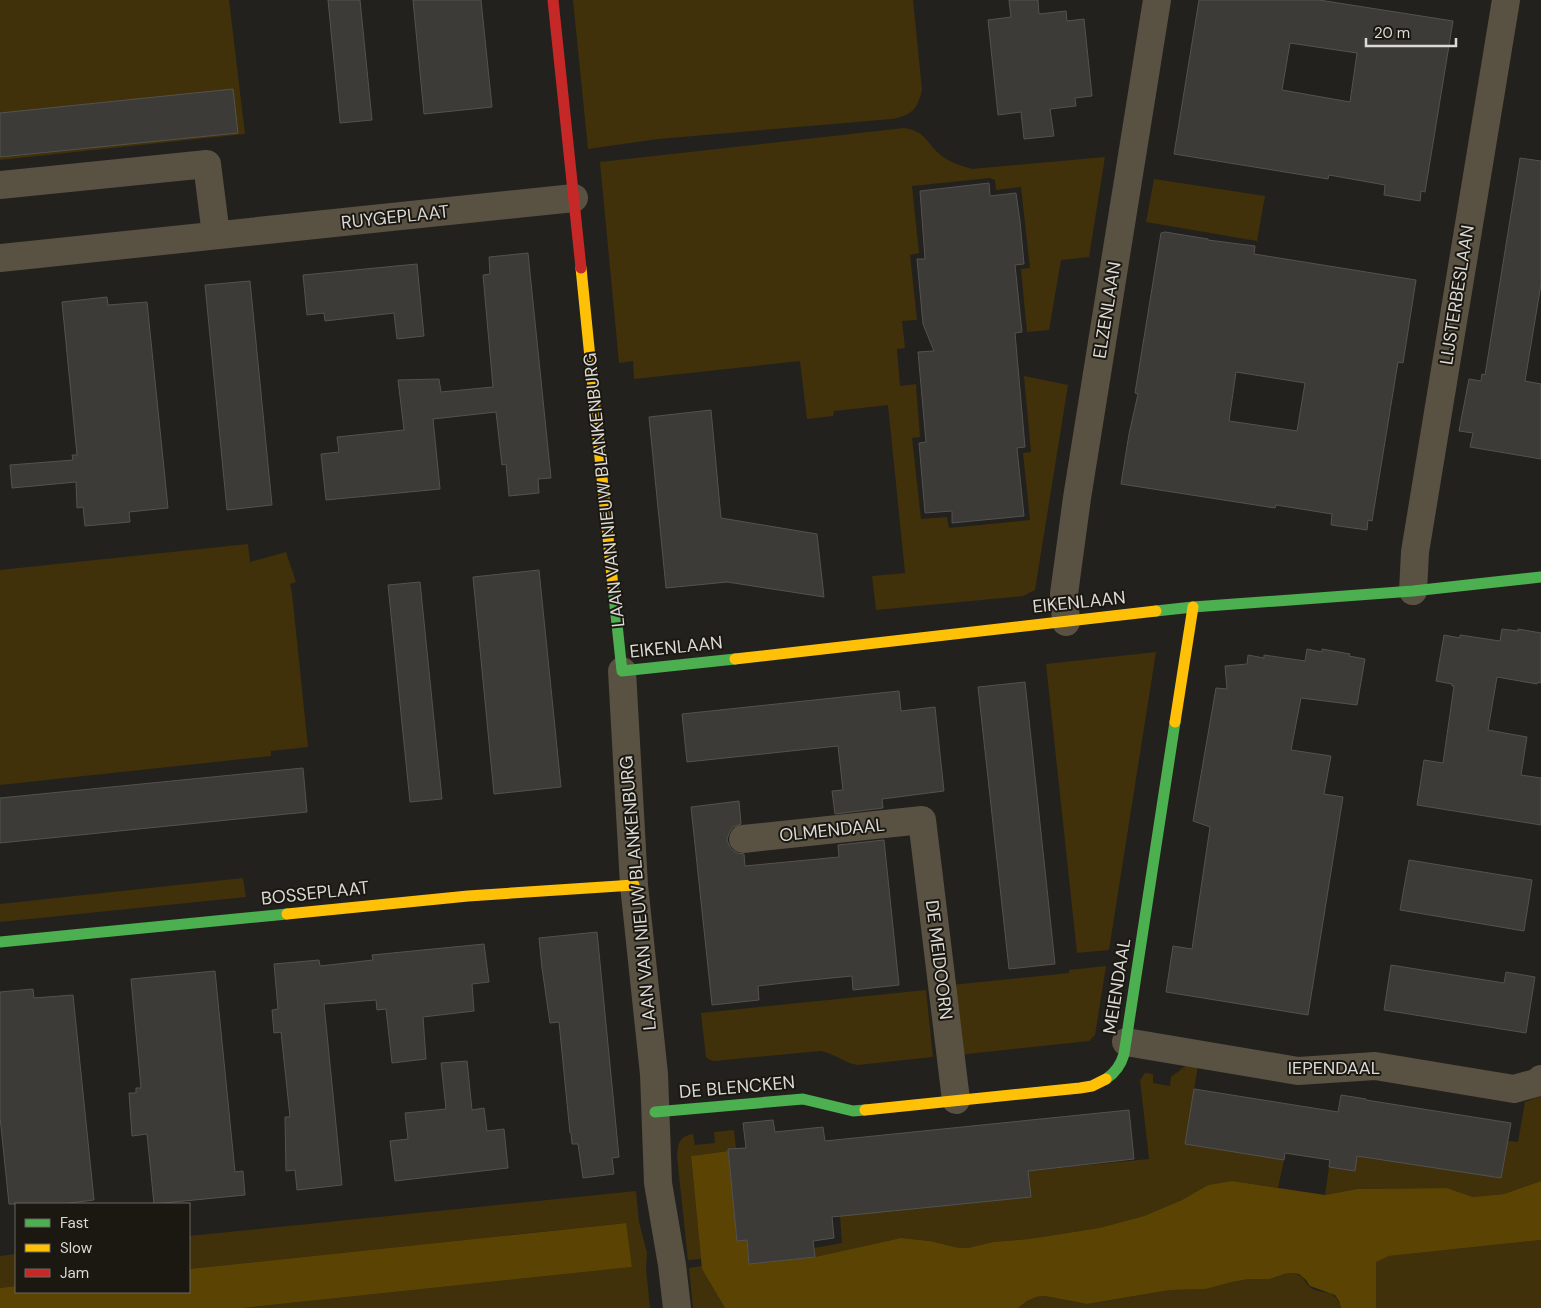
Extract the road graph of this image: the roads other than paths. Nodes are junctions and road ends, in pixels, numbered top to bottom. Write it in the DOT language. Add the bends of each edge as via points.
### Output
graph roads {
  1 [pos="554,0"];
  2 [pos="1157,0"];
  3 [pos="1506,0"];
  4 [pos="0,185"];
  5 [pos="574,198"];
  6 [pos="216,235"];
  7 [pos="0,258"];
  8 [pos="1541,577"];
  9 [pos="1412,591"];
  10 [pos="1193,607"];
  11 [pos="1066,622"];
  12 [pos="622,671"];
  13 [pos="922,820"];
  14 [pos="743,839"];
  15 [pos="634,885"];
  16 [pos="0,942"];
  17 [pos="1126,1042"];
  18 [pos="1541,1079"];
  19 [pos="956,1100"];
  20 [pos="821,1102"];
  21 [pos="655,1112"];
  22 [pos="677,1308"];
  1 -- 5 [label="street, LAAN VAN NIEUW BLANKENBURG"];
  2 -- 11 [label="street, ELZENLAAN" via="1077,498 1064,594"];
  3 -- 9 [label="street, LIJSTERBESLAAN" via="1414,552"];
  4 -- 6 [label="street" via="207,164"];
  5 -- 6 [label="street, RUYGEPLAAT"];
  5 -- 12 [label="street, LAAN VAN NIEUW BLANKENBURG"];
  6 -- 7 [label="street, RUYGEPLAAT"];
  8 -- 9 [label="street, EIKENLAAN"];
  9 -- 10 [label="street, EIKENLAAN"];
  10 -- 11 [label="street, EIKENLAAN"];
  10 -- 17 [label="street, MEIENDAAL"];
  11 -- 12 [label="street, EIKENLAAN"];
  12 -- 15 [label="street, LAAN VAN NIEUW BLANKENBURG"];
  13 -- 14 [label="street, OLMENDAAL"];
  13 -- 19 [label="street, DE MEIDOORN"];
  15 -- 16 [label="street, BOSSEPLAAT" via="448,898"];
  15 -- 21 [label="street, LAAN VAN NIEUW BLANKENBURG" via="654,1074"];
  17 -- 18 [label="street, IEPENDAAL" via="1298,1071 1375,1066 1514,1089"];
  17 -- 19 [label="street, MEIENDAAL" via="1121,1064 1097,1084"];
  19 -- 20 [label="street, MEIENDAAL" via="854,1111"];
  20 -- 21 [label="street, DE BLENCKEN" via="803,1099"];
  21 -- 22 [label="street, LAAN VAN NIEUW BLANKENBURG" via="658,1183"];
}
